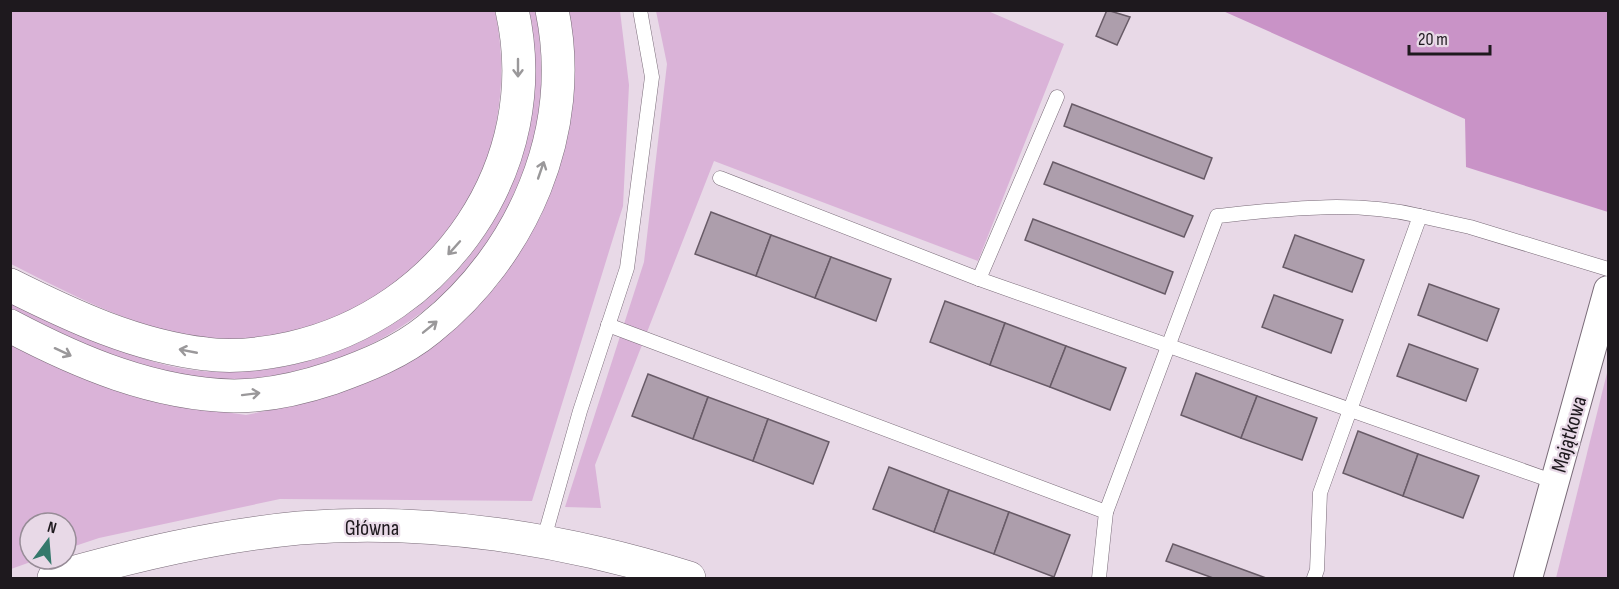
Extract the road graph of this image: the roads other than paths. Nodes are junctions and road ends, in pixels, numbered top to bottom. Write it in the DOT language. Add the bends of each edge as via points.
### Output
graph roads {
  1 [pos="512,10"];
  2 [pos="552,10"];
  3 [pos="640,10"];
  4 [pos="1057,97"];
  5 [pos="720,178"];
  6 [pos="1420,216"];
  7 [pos="1608,269"];
  8 [pos="979,279"];
  9 [pos="10,285"];
  10 [pos="1608,290"];
  11 [pos="608,324"];
  12 [pos="10,326"];
  13 [pos="1169,348"];
  14 [pos="1352,411"];
  15 [pos="1555,482"];
  16 [pos="1106,512"];
  17 [pos="543,542"];
  18 [pos="54,579"];
  19 [pos="689,579"];
  20 [pos="1099,579"];
  21 [pos="1314,579"];
  22 [pos="1528,579"];
  1 -- 9 [label="main road, one-way" via="519,64 518,96 504,160 488,199 465,236 424,282 375,317 321,341 277,351 207,354 152,344 102,328"];
  12 -- 2 [label="main road, one-way" via="93,366 161,388 235,396 304,387 370,365 428,330 477,284 530,203 548,151 555,110 558,74"];
  3 -- 11 [label="lane" via="652,76 627,268"];
  4 -- 8 [label="lane"];
  5 -- 8 [label="lane"];
  6 -- 7 [label="lane"];
  6 -- 13 [label="lane" via="1317,205 1217,216"];
  6 -- 14 [label="lane"];
  8 -- 13 [label="lane"];
  10 -- 15 [label="street, Majątkowa"];
  11 -- 16 [label="lane"];
  11 -- 17 [label="lane"];
  13 -- 14 [label="lane"];
  13 -- 16 [label="lane"];
  14 -- 15 [label="lane"];
  14 -- 21 [label="lane" via="1320,494"];
  15 -- 22 [label="street, Majątkowa"];
  16 -- 20 [label="lane"];
  17 -- 18 [label="main road, Główna" via="435,528 300,528 142,554"];
  17 -- 19 [label="main road, Główna" via="635,561"];
}
